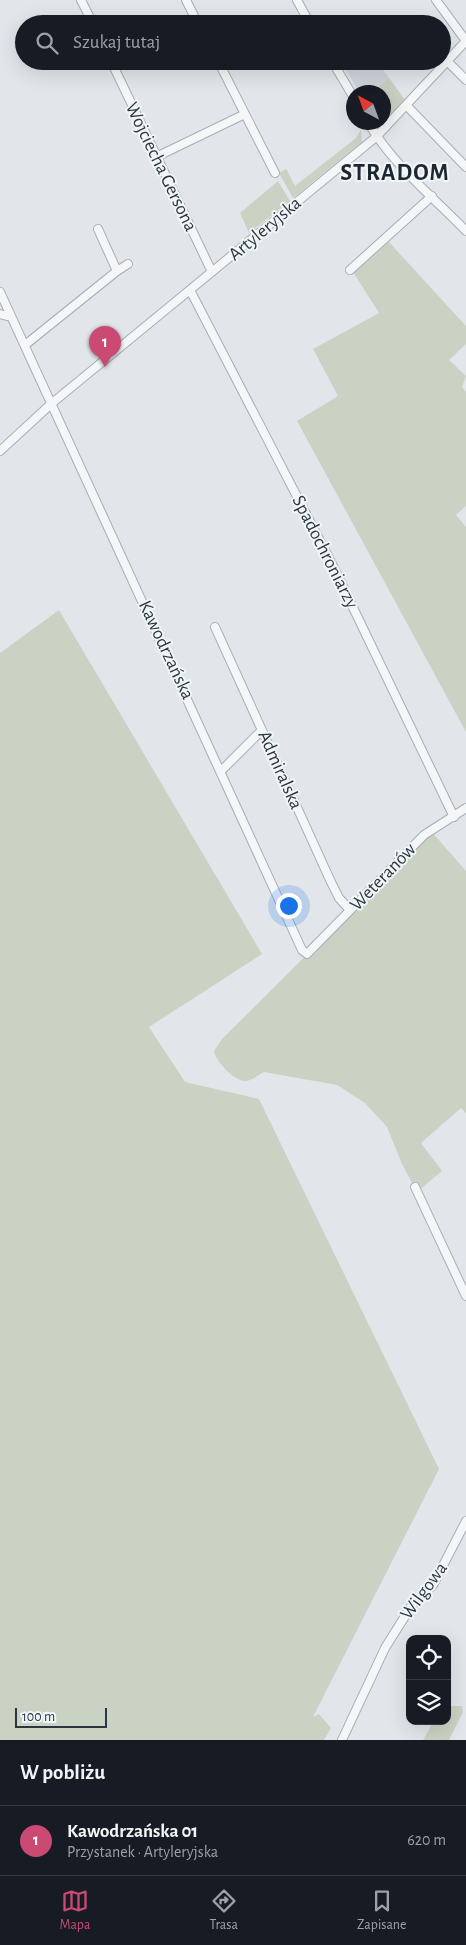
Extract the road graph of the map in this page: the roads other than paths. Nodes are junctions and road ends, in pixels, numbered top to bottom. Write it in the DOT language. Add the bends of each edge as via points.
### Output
graph roads {
  1 [pos="82,0"];
  2 [pos="186,0"];
  3 [pos="297,0"];
  4 [pos="436,0"];
  5 [pos="89,15"];
  6 [pos="194,15"];
  7 [pos="306,15"];
  8 [pos="447,15"];
  9 [pos="451,20"];
  10 [pos="466,41"];
  11 [pos="451,58"];
  12 [pos="451,66"];
  13 [pos="114,70"];
  14 [pos="225,70"];
  15 [pos="337,70"];
  16 [pos="440,70"];
  17 [pos="466,80"];
  18 [pos="346,85"];
  19 [pos="407,106"];
  20 [pos="245,114"];
  21 [pos="372,130"];
  22 [pos="376,137"];
  23 [pos="156,157"];
  24 [pos="466,167"];
  25 [pos="275,173"];
  26 [pos="432,196"];
  27 [pos="98,229"];
  28 [pos="466,231"];
  29 [pos="128,264"];
  30 [pos="116,270"];
  31 [pos="350,270"];
  32 [pos="212,272"];
  33 [pos="190,290"];
  34 [pos="0,292"];
  35 [pos="0,314"];
  36 [pos="11,317"];
  37 [pos="26,345"];
  38 [pos="51,404"];
  39 [pos="0,451"];
  40 [pos="214,627"];
  41 [pos="262,730"];
  42 [pos="221,770"];
  43 [pos="466,808"];
  44 [pos="454,818"];
  45 [pos="350,910"];
  46 [pos="307,954"];
  47 [pos="415,1187"];
  48 [pos="466,1296"];
  49 [pos="466,1521"];
  50 [pos="342,1740"];
  1 -- 5 [label="street"];
  2 -- 6 [label="street"];
  3 -- 7 [label="street"];
  4 -- 8 [label="street"];
  9 -- 10 [label="street"];
  10 -- 11 [label="street, Artyleryjska"];
  12 -- 17 [label="street"];
  13 -- 23 [label="street, Wojciecha Gersona"];
  14 -- 20 [label="street"];
  15 -- 18 [label="street"];
  16 -- 19 [label="street, Artyleryjska"];
  19 -- 22 [label="street, Artyleryjska"];
  19 -- 24 [label="street"];
  20 -- 23 [label="street"];
  20 -- 25 [label="street"];
  21 -- 22 [label="street"];
  22 -- 26 [label="street"];
  22 -- 32 [label="street, Artyleryjska"];
  23 -- 32 [label="street, Wojciecha Gersona"];
  26 -- 28 [label="street"];
  26 -- 31 [label="street"];
  27 -- 30 [label="street"];
  29 -- 30 [label="street"];
  30 -- 37 [label="street"];
  32 -- 33 [label="street, Artyleryjska"];
  33 -- 38 [label="street, Artyleryjska"];
  33 -- 44 [label="street, Spadochroniarzy" via="332,564"];
  34 -- 36 [label="street, Kawodrzańska"];
  35 -- 36 [label="street"];
  36 -- 37 [label="street, Kawodrzańska"];
  37 -- 38 [label="street, Kawodrzańska"];
  38 -- 39 [label="street, Artyleryjska"];
  38 -- 42 [label="street, Kawodrzańska"];
  40 -- 41 [label="street, Admiralska"];
  41 -- 42 [label="street"];
  41 -- 45 [label="street, Admiralska" via="330,882"];
  42 -- 46 [label="street, Kawodrzańska" via="298,942"];
  43 -- 44 [label="street, Weteranów"];
  44 -- 45 [label="street, Weteranów" via="424,835"];
  45 -- 46 [label="street, Weteranów"];
  47 -- 48 [label="street"];
  49 -- 50 [label="street, Wilgowa" via="434,1585 412,1605 385,1648"];
}
